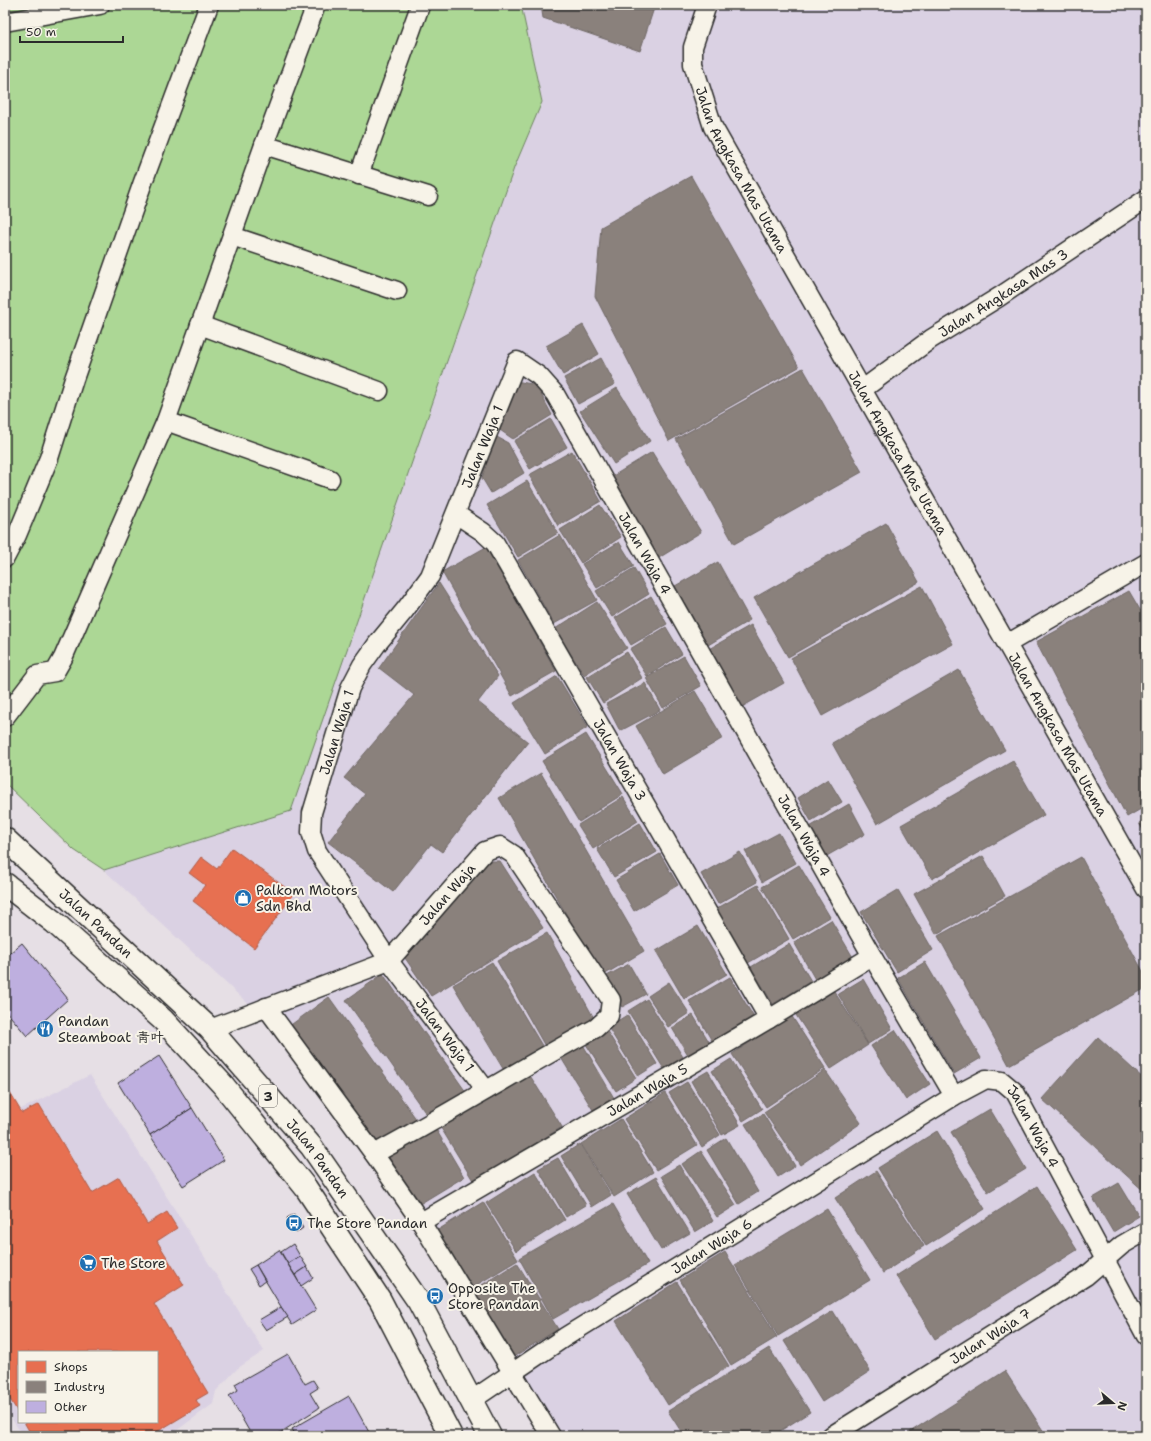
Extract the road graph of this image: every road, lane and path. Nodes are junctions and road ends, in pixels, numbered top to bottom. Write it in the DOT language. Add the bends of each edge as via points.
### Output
graph roads {
  1 [pos="100,5"];
  2 [pos="209,5"];
  3 [pos="316,5"];
  4 [pos="707,5"];
  5 [pos="420,6"];
  6 [pos="5,22"];
  7 [pos="264,145"];
  8 [pos="359,175"];
  9 [pos="428,196"];
  10 [pos="1146,199"];
  11 [pos="232,236"];
  12 [pos="397,291"];
  13 [pos="200,325"];
  14 [pos="517,361"];
  15 [pos="863,389"];
  16 [pos="379,391"];
  17 [pos="166,421"];
  18 [pos="330,479"];
  19 [pos="456,514"];
  20 [pos="5,558"];
  21 [pos="1146,563"];
  22 [pos="1007,644"];
  23 [pos="5,717"];
  24 [pos="5,839"];
  25 [pos="5,884"];
  26 [pos="1146,889"];
  27 [pos="872,956"];
  28 [pos="389,961"];
  29 [pos="266,1007"];
  30 [pos="769,1019"];
  31 [pos="210,1029"];
  32 [pos="486,1090"];
  33 [pos="954,1096"];
  34 [pos="374,1154"];
  35 [pos="421,1222"];
  36 [pos="1146,1231"];
  37 [pos="1105,1258"];
  38 [pos="1146,1336"];
  39 [pos="511,1373"];
  40 [pos="472,1400"];
  41 [pos="451,1436"];
  42 [pos="490,1436"];
  43 [pos="551,1436"];
  44 [pos="831,1436"];
  1 -- 6 [label="street"];
  2 -- 20 [label="street" via="140,189 49,458"];
  3 -- 7 [label="street"];
  4 -- 15 [label="street, Jalan Angkasa Mas Utama" via="693,47 693,64 713,127"];
  5 -- 8 [label="street"];
  7 -- 8 [label="street"];
  7 -- 11 [label="street"];
  8 -- 9 [label="street"];
  10 -- 15 [label="street, Jalan Angkasa Mas 3" via="931,339"];
  11 -- 12 [label="street"];
  11 -- 13 [label="street"];
  13 -- 16 [label="street"];
  13 -- 17 [label="street"];
  14 -- 19 [label="street, Jalan Waja 1"];
  14 -- 27 [label="street, Jalan Waja 4" via="539,376 556,394"];
  15 -- 22 [label="street, Jalan Angkasa Mas Utama"];
  17 -- 18 [label="street"];
  17 -- 23 [label="street" via="63,658 55,672 38,675"];
  19 -- 28 [label="street, Jalan Waja 1" via="430,576 377,644 350,688 312,813 311,832 317,851"];
  19 -- 30 [label="street, Jalan Waja 3" via="483,532 494,543"];
  21 -- 22 [label="street"];
  22 -- 26 [label="street, Jalan Angkasa Mas Utama"];
  24 -- 31 [label="highway, Jalan Pandan / 3"];
  25 -- 41 [label="highway, Jalan Pandan / 3" via="54,922 163,1020 224,1085 306,1188 380,1300"];
  27 -- 30 [label="street, Jalan Waja 5"];
  27 -- 33 [label="street, Jalan Waja 4"];
  28 -- 29 [label="street, Jalan Waja"];
  28 -- 32 [label="street, Jalan Waja 1"];
  28 -- 32 [label="street, Jalan Waja" via="485,851 500,846 514,855 611,1000 609,1016 596,1028"];
  29 -- 31 [label="street, Jalan Waja"];
  29 -- 34 [label="street"];
  30 -- 35 [label="street, Jalan Waja 5"];
  31 -- 40 [label="highway, Jalan Pandan / 3" via="311,1146 419,1302"];
  32 -- 34 [label="street" via="429,1125"];
  33 -- 37 [label="street, Jalan Waja 4" via="986,1079 1002,1081 1015,1092"];
  33 -- 39 [label="street, Jalan Waja 6" via="565,1336"];
  34 -- 35 [label="street"];
  35 -- 39 [label="street"];
  36 -- 37 [label="street, Jalan Waja 7"];
  37 -- 38 [label="street, Jalan Waja 4"];
  37 -- 44 [label="street, Jalan Waja 7" via="1086,1276"];
  39 -- 40 [label="street, Jalan Waja 6"];
  39 -- 43 [label="street"];
  40 -- 42 [label="highway, Jalan Pandan / 3"];
}
